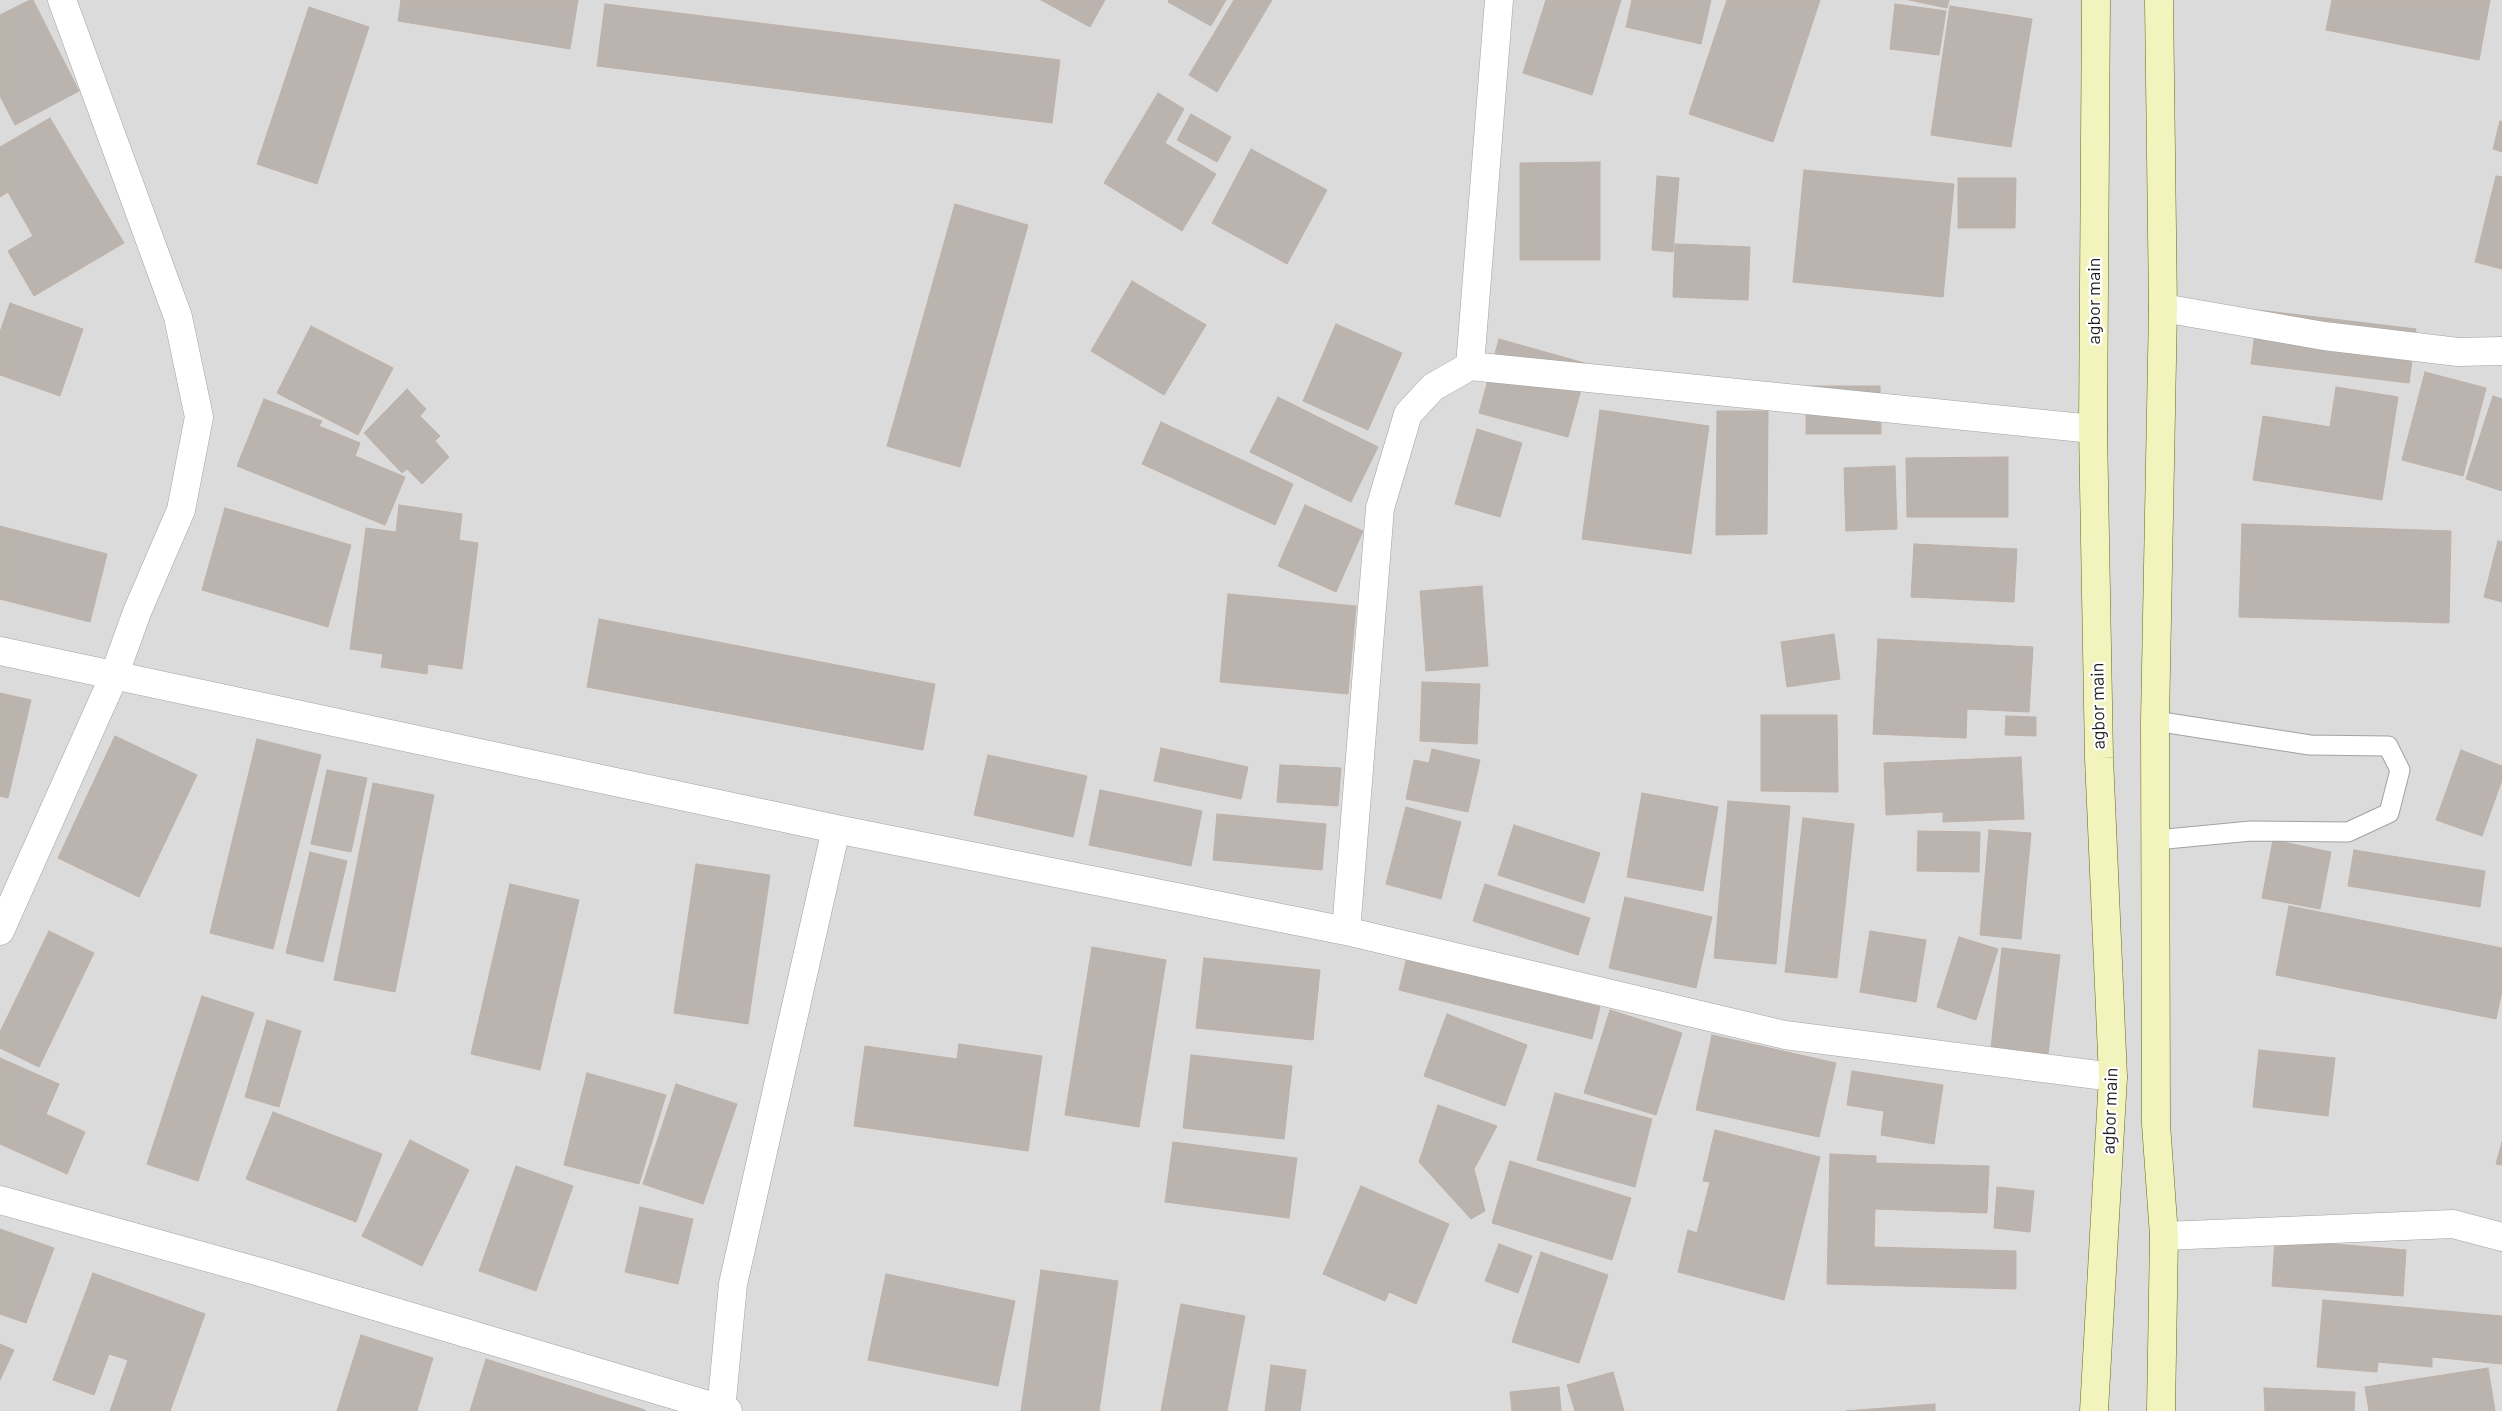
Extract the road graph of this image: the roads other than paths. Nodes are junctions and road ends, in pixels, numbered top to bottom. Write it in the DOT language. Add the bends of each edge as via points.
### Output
graph roads {
  1 [pos="62,0"];
  2 [pos="1499,0"];
  3 [pos="2096,0"];
  4 [pos="2159,0"];
  5 [pos="2163,308"];
  6 [pos="2502,351"];
  7 [pos="1470,366"];
  8 [pos="2093,429"];
  9 [pos="0,651"];
  10 [pos="114,676"];
  11 [pos="2155,721"];
  12 [pos="836,829"];
  13 [pos="2156,840"];
  14 [pos="0,931"];
  15 [pos="1346,931"];
  16 [pos="2112,1077"];
  17 [pos="0,1200"];
  18 [pos="2164,1236"];
  19 [pos="2502,1237"];
  20 [pos="724,1410"];
  21 [pos="2094,1411"];
  22 [pos="2161,1411"];
  1 -- 10 [label="street" via="178,317 199,417 181,510 137,612"];
  2 -- 7 [label="street"];
  3 -- 8 [label="main road, agbor main"];
  4 -- 5 [label="main road"];
  5 -- 6 [label="street" via="2324,336 2458,352"];
  5 -- 11 [label="main road"];
  7 -- 8 [label="street"];
  7 -- 15 [label="street" via="1433,387 1408,414 1380,508"];
  8 -- 16 [label="main road, agbor main" via="2099,758"];
  9 -- 10 [label="street"];
  10 -- 12 [label="street"];
  10 -- 14 [label="street"];
  11 -- 13 [label="main road"];
  11 -- 13 [label="lane" via="2310,745 2388,746 2400,770 2389,813 2348,832 2251,831"];
  12 -- 15 [label="street"];
  12 -- 20 [label="street" via="733,1284"];
  13 -- 18 [label="main road" via="2156,1124"];
  15 -- 16 [label="street" via="1785,1035"];
  16 -- 21 [label="main road, agbor main"];
  17 -- 20 [label="street" via="276,1277"];
  18 -- 19 [label="street" via="2453,1224"];
  18 -- 22 [label="main road"];
}
